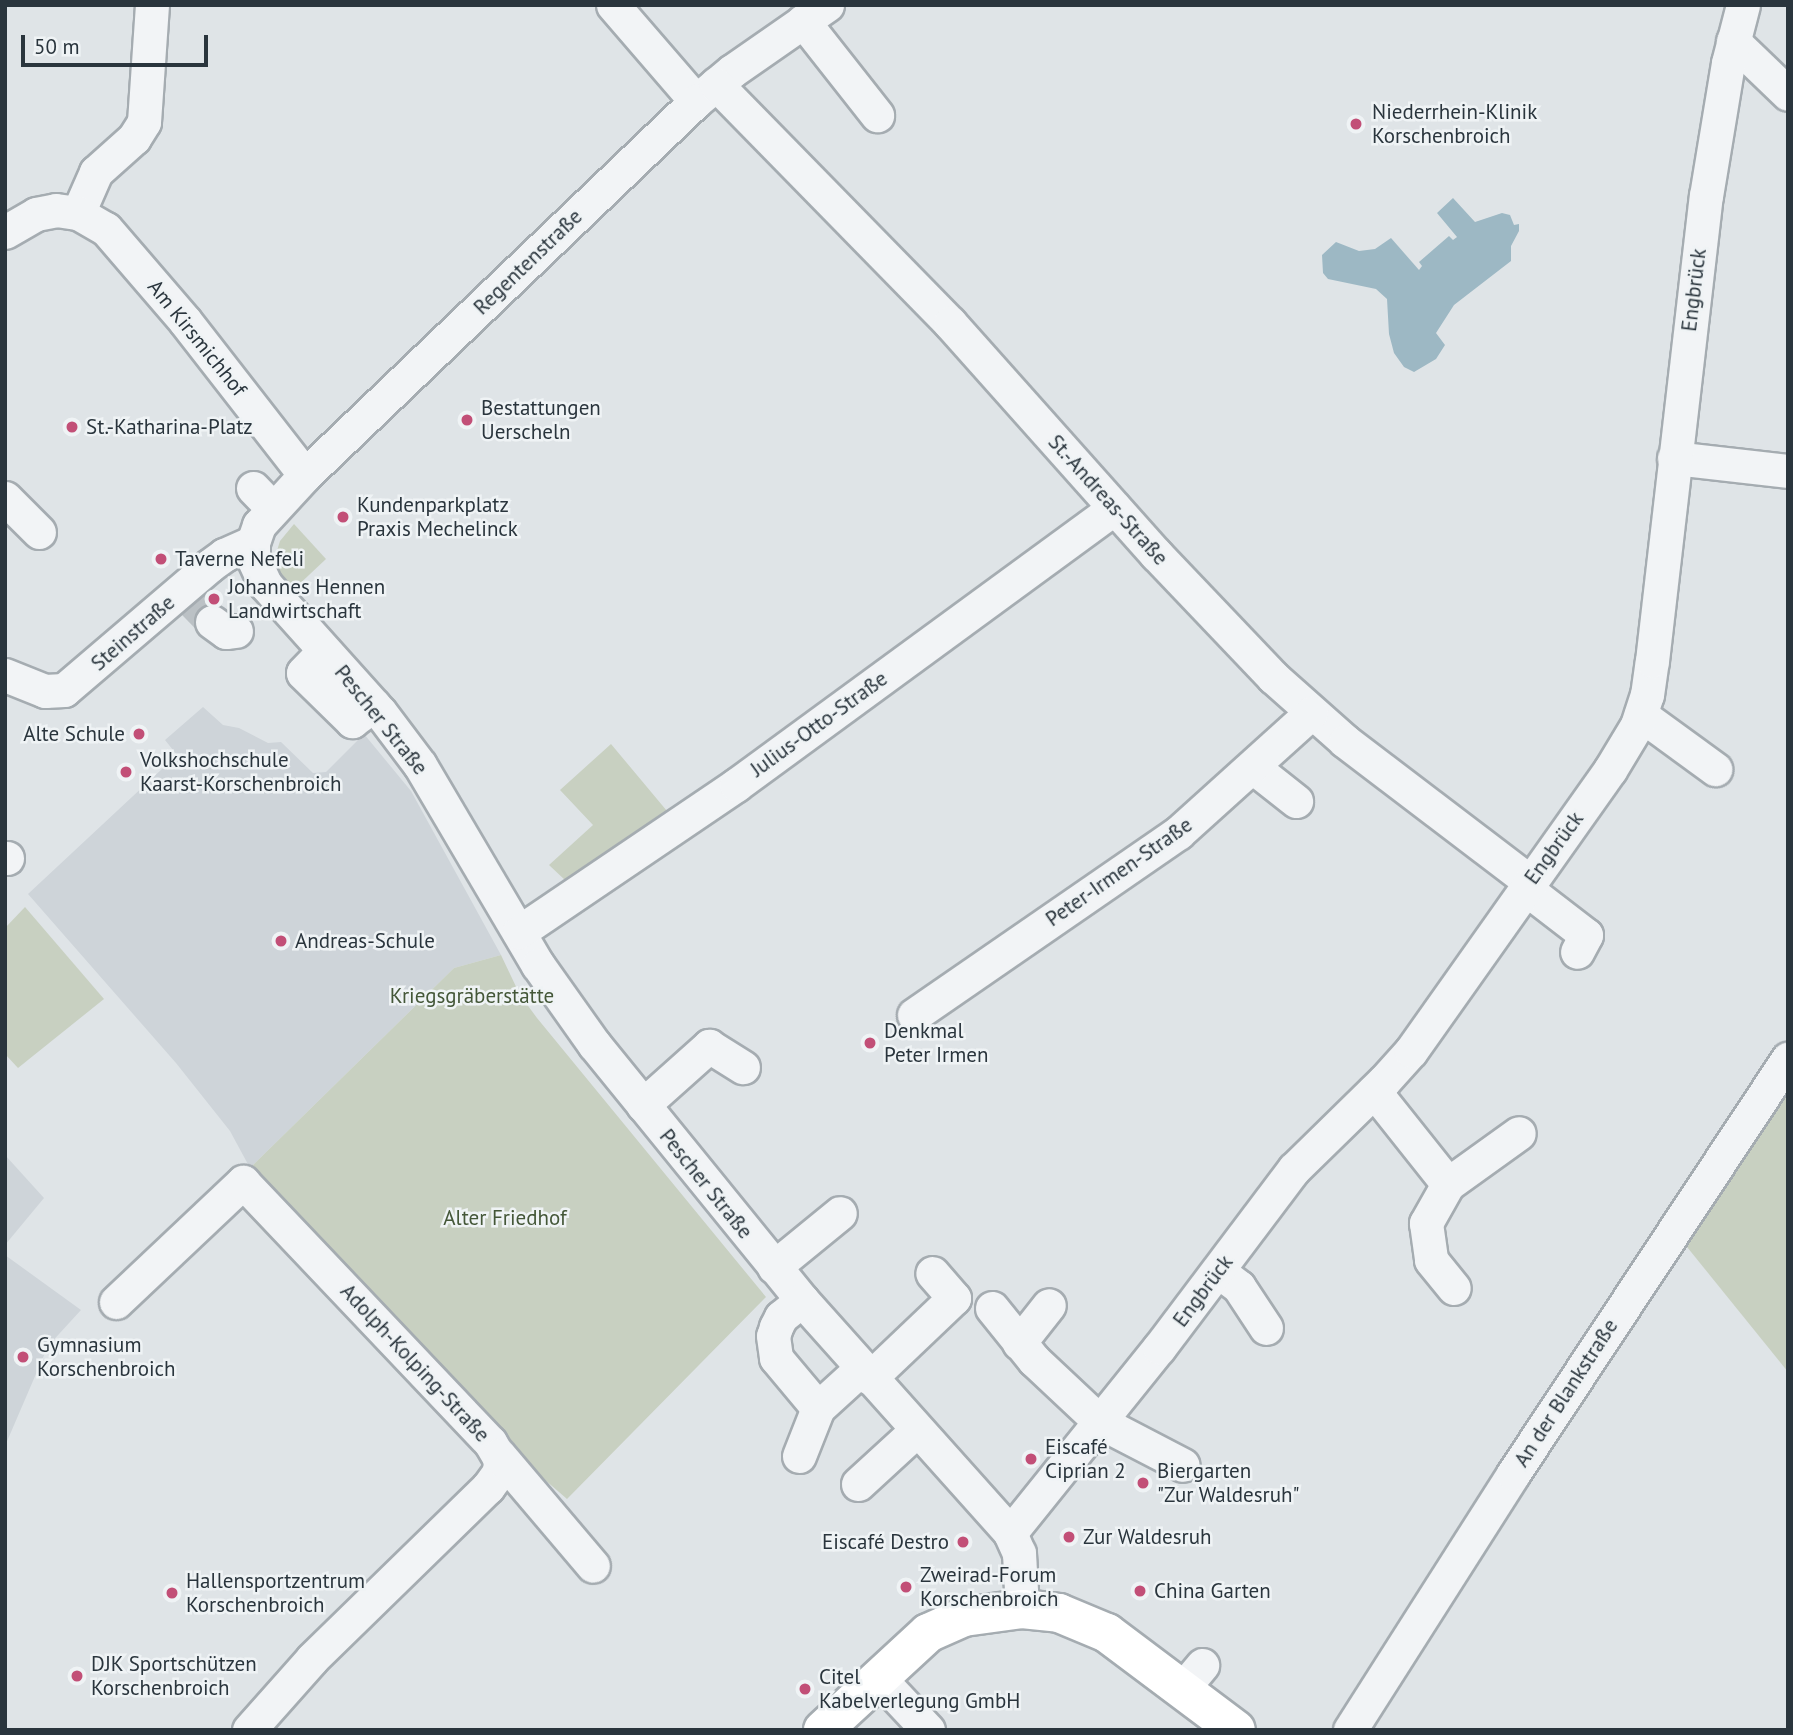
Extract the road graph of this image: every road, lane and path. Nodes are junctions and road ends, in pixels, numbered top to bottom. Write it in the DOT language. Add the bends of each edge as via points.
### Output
graph roads {
  1 [pos="152,5"];
  2 [pos="613,5"];
  3 [pos="1743,5"];
  4 [pos="815,13"];
  5 [pos="1733,41"];
  6 [pos="706,92"];
  7 [pos="1788,94"];
  8 [pos="877,115"];
  9 [pos="78,214"];
  10 [pos="5,232"];
  11 [pos="1674,458"];
  12 [pos="1788,471"];
  13 [pos="317,475"];
  14 [pos="5,498"];
  15 [pos="1114,508"];
  16 [pos="39,532"];
  17 [pos="253,542"];
  18 [pos="5,675"];
  19 [pos="1311,713"];
  20 [pos="1641,715"];
  21 [pos="1253,767"];
  22 [pos="1715,769"];
  23 [pos="1296,801"];
  24 [pos="1528,885"];
  25 [pos="505,925"];
  26 [pos="1577,953"];
  27 [pos="914,1016"];
  28 [pos="1788,1059"];
  29 [pos="743,1067"];
  30 [pos="1374,1091"];
  31 [pos="643,1105"];
  32 [pos="1520,1133"];
  33 [pos="1448,1184"];
  34 [pos="839,1213"];
  35 [pos="774,1267"];
  36 [pos="1218,1271"];
  37 [pos="932,1273"];
  38 [pos="1454,1288"];
  39 [pos="802,1300"];
  40 [pos="116,1302"];
  41 [pos="1049,1305"];
  42 [pos="992,1308"];
  43 [pos="1266,1328"];
  44 [pos="1019,1343"];
  45 [pos="866,1373"];
  46 [pos="818,1408"];
  47 [pos="1100,1422"];
  48 [pos="917,1430"];
  49 [pos="499,1455"];
  50 [pos="799,1456"];
  51 [pos="1183,1465"];
  52 [pos="858,1484"];
  53 [pos="1010,1533"];
  54 [pos="593,1566"];
  55 [pos="1022,1609"];
  56 [pos="878,1677"];
  57 [pos="249,1730"];
  58 [pos="823,1730"];
  59 [pos="929,1730"];
  60 [pos="1236,1730"];
  61 [pos="1350,1730"];
  1 -- 9 [label="street" via="144,122 134,138 96,172"];
  2 -- 6 [label="street, St.-Andreas-Straße"];
  3 -- 5 [label="street, Engbrück"];
  4 -- 6 [label="street, Regentenstraße"];
  4 -- 8 [label="street"];
  5 -- 7 [label="street"];
  5 -- 11 [label="street, Engbrück" via="1702,220"];
  6 -- 13 [label="street, Regentenstraße"];
  6 -- 15 [label="street, St.-Andreas-Straße" via="950,323"];
  9 -- 10 [label="street" via="44,211"];
  9 -- 13 [label="street, Am Kirsmichhof" via="112,234 220,382"];
  11 -- 12 [label="street"];
  11 -- 20 [label="street, Engbrück" via="1652,661"];
  13 -- 17 [label="street, Regentenstraße" via="263,498"];
  14 -- 16 [label="street"];
  15 -- 19 [label="street, St.-Andreas-Straße"];
  15 -- 25 [label="street, Julius-Otto-Straße" via="747,778"];
  17 -- 18 [label="street, Steinstraße" via="224,555 206,611 68,701"];
  17 -- 25 [label="street, Pescher Straße" via="260,577 374,705 420,765"];
  19 -- 21 [label="street, Peter-Irmen-Straße"];
  19 -- 24 [label="street, St.-Andreas-Straße"];
  20 -- 22 [label="street"];
  20 -- 24 [label="street, Engbrück" via="1620,756"];
  21 -- 23 [label="street"];
  21 -- 27 [label="street, Peter-Irmen-Straße" via="1153,852"];
  24 -- 26 [label="street, St.-Andreas-Straße" via="1586,935"];
  24 -- 30 [label="street, Engbrück" via="1411,1051"];
  25 -- 31 [label="street, Pescher Straße"];
  28 -- 61 [label="street, An der Blankstraße" via="1519,1463"];
  29 -- 31 [label="street" via="709,1046"];
  30 -- 33 [label="street"];
  30 -- 36 [label="street, Engbrück" via="1299,1162"];
  31 -- 35 [label="street, Pescher Straße"];
  32 -- 33 [label="street"];
  33 -- 38 [label="street" via="1426,1223 1431,1259"];
  34 -- 35 [label="street"];
  35 -- 39 [label="street, Pescher Straße"];
  36 -- 43 [label="street" via="1239,1287"];
  36 -- 47 [label="street, Engbrück"];
  37 -- 45 [label="street" via="954,1297"];
  39 -- 45 [label="street, Pescher Straße"];
  39 -- 46 [label="street" via="776,1327 776,1358"];
  40 -- 49 [label="street, Adolph-Kolping-Straße" via="243,1182"];
  41 -- 44 [label="street"];
  42 -- 44 [label="street"];
  44 -- 47 [label="street"];
  45 -- 46 [label="street"];
  45 -- 48 [label="street, Pescher Straße"];
  46 -- 50 [label="street"];
  47 -- 51 [label="street"];
  47 -- 53 [label="street, Engbrück"];
  48 -- 52 [label="street"];
  48 -- 53 [label="street, Pescher Straße"];
  49 -- 54 [label="street"];
  49 -- 57 [label="street, Adolph-Kolping-Straße" via="499,1472 492,1484 351,1609"];
  53 -- 55 [label="street, Pescher Straße" via="1019,1553"];
  55 -- 56 [label="main road" via="964,1617 936,1628"];
  55 -- 60 [label="main road" via="1059,1613 1192,1676"];
  56 -- 58 [label="main road"];
  56 -- 59 [label="street"];
}
